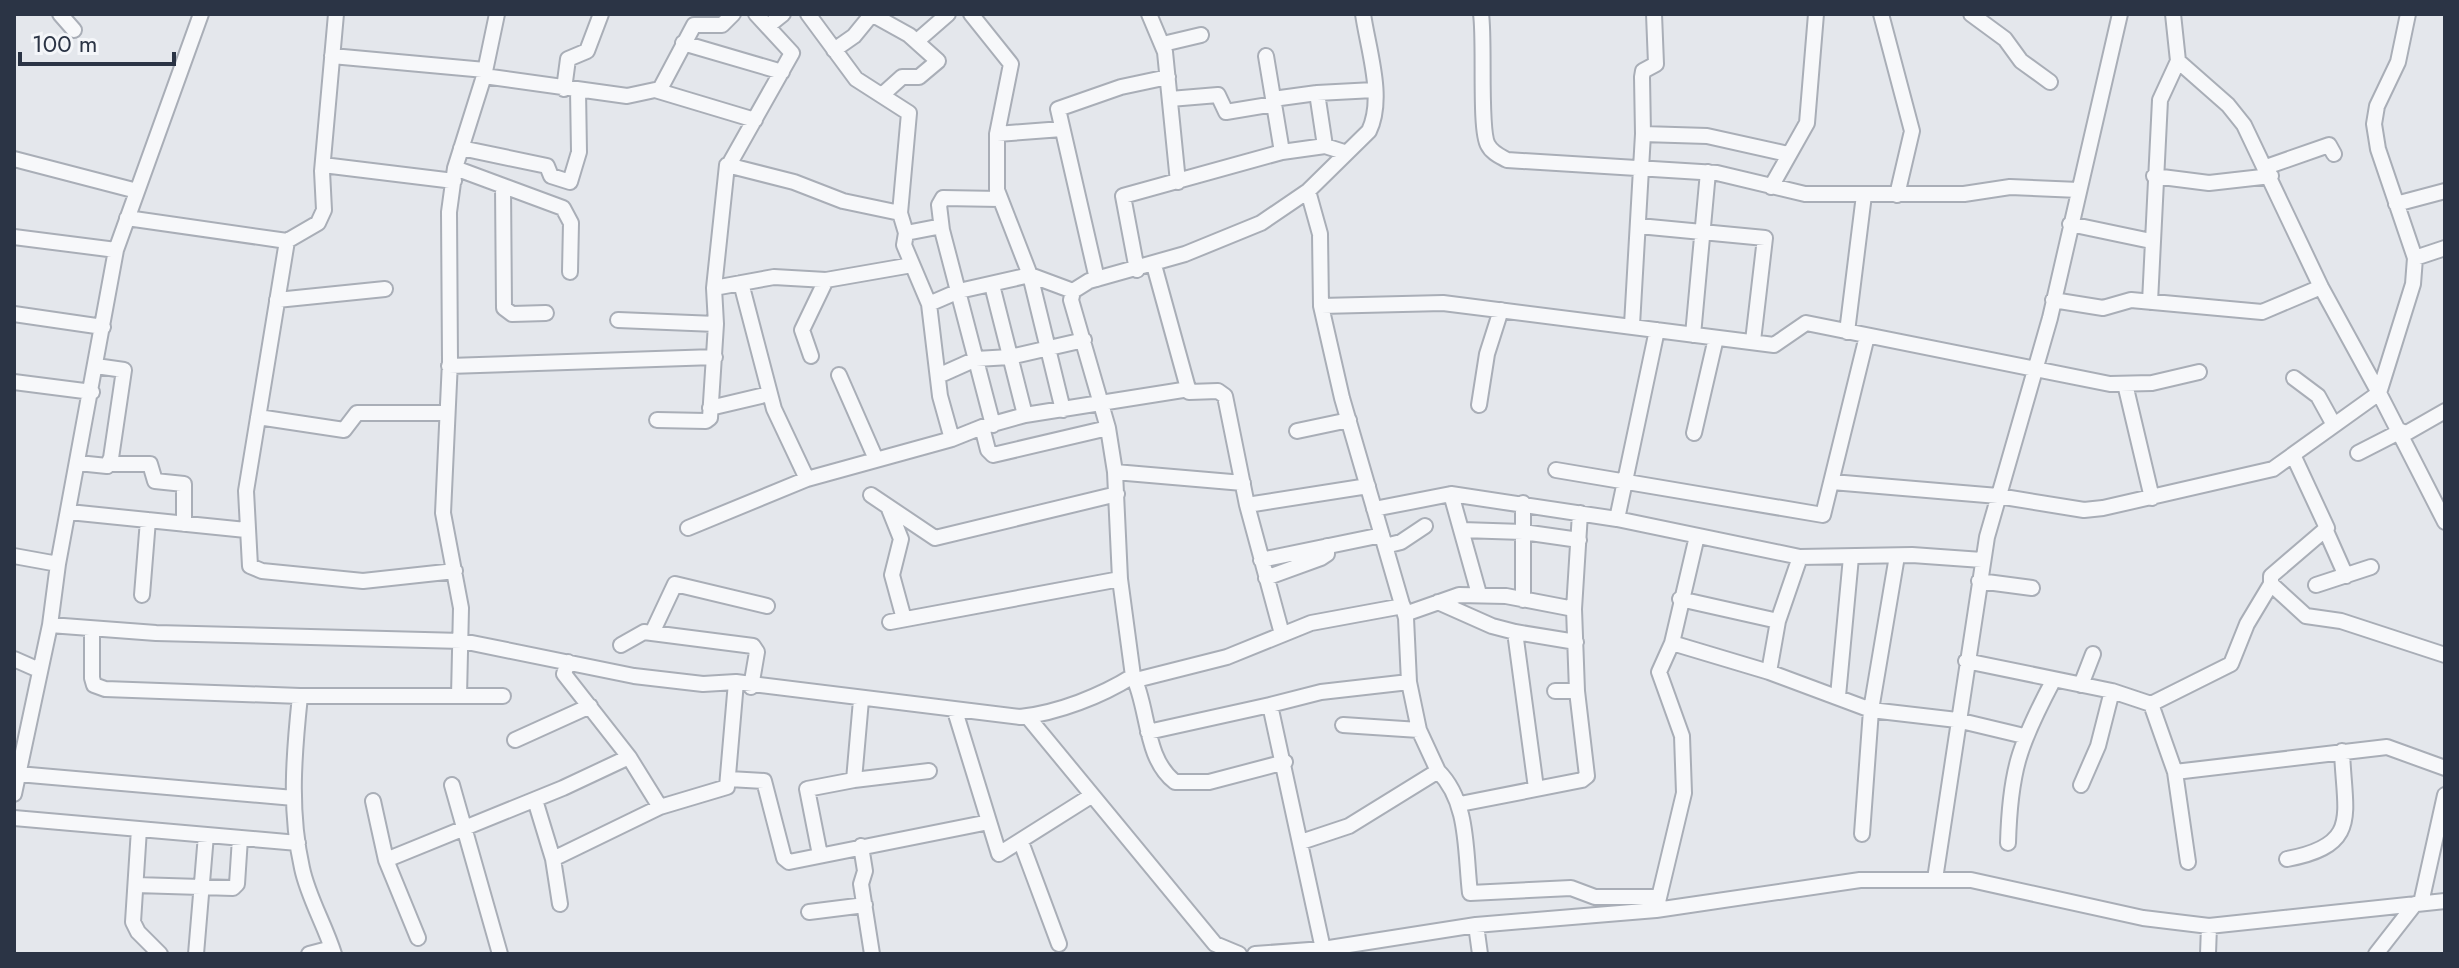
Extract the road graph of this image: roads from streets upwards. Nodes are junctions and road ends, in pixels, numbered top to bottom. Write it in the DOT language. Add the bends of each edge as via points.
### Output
graph roads {
  1 [pos="60,14"];
  2 [pos="201,14"];
  3 [pos="336,14"];
  4 [pos="497,14"];
  5 [pos="601,14"];
  6 [pos="733,14"];
  7 [pos="756,14"];
  8 [pos="783,14"];
  9 [pos="808,14"];
  10 [pos="948,14"];
  11 [pos="972,14"];
  12 [pos="1149,14"];
  13 [pos="1363,14"];
  14 [pos="1481,14"];
  15 [pos="1654,14"];
  16 [pos="1816,14"];
  17 [pos="1881,14"];
  18 [pos="1971,14"];
  19 [pos="2120,14"];
  20 [pos="2173,14"];
  21 [pos="2408,14"];
  22 [pos="873,15"];
  23 [pos="768,26"];
  24 [pos="74,30"];
  25 [pos="1201,35"];
  26 [pos="917,41"];
  27 [pos="683,43"];
  28 [pos="1163,44"];
  29 [pos="834,50"];
  30 [pos="332,56"];
  31 [pos="1266,56"];
  32 [pos="2178,61"];
  33 [pos="782,72"];
  34 [pos="485,73"];
  35 [pos="1168,77"];
  36 [pos="2050,82"];
  37 [pos="571,89"];
  38 [pos="1374,90"];
  39 [pos="659,91"];
  40 [pos="1317,93"];
  41 [pos="882,95"];
  42 [pos="1170,99"];
  43 [pos="1273,102"];
  44 [pos="755,120"];
  45 [pos="1062,129"];
  46 [pos="997,134"];
  47 [pos="1643,134"];
  48 [pos="1325,146"];
  49 [pos="461,148"];
  50 [pos="1282,152"];
  51 [pos="1344,152"];
  52 [pos="1788,154"];
  53 [pos="2334,154"];
  54 [pos="14,159"];
  55 [pos="730,163"];
  56 [pos="323,165"];
  57 [pos="1642,169"];
  58 [pos="1708,172"];
  59 [pos="2268,172"];
  60 [pos="454,175"];
  61 [pos="2154,176"];
  62 [pos="1178,182"];
  63 [pos="503,186"];
  64 [pos="1771,187"];
  65 [pos="2079,190"];
  66 [pos="137,191"];
  67 [pos="1308,191"];
  68 [pos="2445,191"];
  69 [pos="1864,195"];
  70 [pos="1897,195"];
  71 [pos="1000,199"];
  72 [pos="2396,204"];
  73 [pos="900,213"];
  74 [pos="127,218"];
  75 [pos="2070,224"];
  76 [pos="1639,226"];
  77 [pos="942,230"];
  78 [pos="1705,231"];
  79 [pos="906,233"];
  80 [pos="14,237"];
  81 [pos="287,241"];
  82 [pos="2151,241"];
  83 [pos="2445,248"];
  84 [pos="116,250"];
  85 [pos="2415,258"];
  86 [pos="912,265"];
  87 [pos="1154,265"];
  88 [pos="1137,270"];
  89 [pos="570,272"];
  90 [pos="1030,275"];
  91 [pos="1097,279"];
  92 [pos="826,280"];
  93 [pos="741,283"];
  94 [pos="992,285"];
  95 [pos="2321,287"];
  96 [pos="714,288"];
  97 [pos="385,289"];
  98 [pos="959,291"];
  99 [pos="1073,291"];
  100 [pos="277,300"];
  101 [pos="2053,300"];
  102 [pos="2150,302"];
  103 [pos="929,304"];
  104 [pos="1321,306"];
  105 [pos="1501,310"];
  106 [pos="546,313"];
  107 [pos="14,314"];
  108 [pos="618,320"];
  109 [pos="716,324"];
  110 [pos="1632,325"];
  111 [pos="103,327"];
  112 [pos="1657,330"];
  113 [pos="1847,332"];
  114 [pos="1693,335"];
  115 [pos="1867,336"];
  116 [pos="1716,338"];
  117 [pos="1084,340"];
  118 [pos="1753,341"];
  119 [pos="1048,349"];
  120 [pos="811,356"];
  121 [pos="715,357"];
  122 [pos="1010,357"];
  123 [pos="976,359"];
  124 [pos="96,366"];
  125 [pos="449,366"];
  126 [pos="2035,367"];
  127 [pos="2199,372"];
  128 [pos="839,375"];
  129 [pos="938,376"];
  130 [pos="2294,378"];
  131 [pos="14,382"];
  132 [pos="2125,384"];
  133 [pos="1189,389"];
  134 [pos="92,392"];
  135 [pos="2379,393"];
  136 [pos="769,394"];
  137 [pos="1102,401"];
  138 [pos="1479,405"];
  139 [pos="710,408"];
  140 [pos="1063,410"];
  141 [pos="2445,411"];
  142 [pos="446,413"];
  143 [pos="1025,415"];
  144 [pos="258,417"];
  145 [pos="657,420"];
  146 [pos="1349,420"];
  147 [pos="2334,425"];
  148 [pos="987,426"];
  149 [pos="1108,428"];
  150 [pos="1297,431"];
  151 [pos="1694,433"];
  152 [pos="2402,433"];
  153 [pos="952,439"];
  154 [pos="2358,453"];
  155 [pos="875,457"];
  156 [pos="2294,457"];
  157 [pos="78,463"];
  158 [pos="110,464"];
  159 [pos="1556,470"];
  160 [pos="1115,472"];
  161 [pos="807,479"];
  162 [pos="1832,482"];
  163 [pos="1243,483"];
  164 [pos="1625,485"];
  165 [pos="1368,486"];
  166 [pos="1117,494"];
  167 [pos="1451,494"];
  168 [pos="871,495"];
  169 [pos="1998,496"];
  170 [pos="2152,498"];
  171 [pos="1523,503"];
  172 [pos="1247,505"];
  173 [pos="888,508"];
  174 [pos="1374,509"];
  175 [pos="69,512"];
  176 [pos="1580,513"];
  177 [pos="1617,519"];
  178 [pos="148,520"];
  179 [pos="2445,522"];
  180 [pos="184,524"];
  181 [pos="1425,526"];
  182 [pos="688,528"];
  183 [pos="246,530"];
  184 [pos="1462,530"];
  185 [pos="2326,531"];
  186 [pos="1523,532"];
  187 [pos="1697,536"];
  188 [pos="1383,540"];
  189 [pos="1579,540"];
  190 [pos="1327,546"];
  191 [pos="14,556"];
  192 [pos="1897,556"];
  193 [pos="1800,557"];
  194 [pos="1851,557"];
  195 [pos="1261,560"];
  196 [pos="1982,560"];
  197 [pos="58,564"];
  198 [pos="2371,567"];
  199 [pos="455,571"];
  200 [pos="2346,576"];
  201 [pos="1266,578"];
  202 [pos="1120,579"];
  203 [pos="1979,581"];
  204 [pos="2271,584"];
  205 [pos="2316,585"];
  206 [pos="2032,588"];
  207 [pos="1479,594"];
  208 [pos="142,595"];
  209 [pos="1680,599"];
  210 [pos="1523,600"];
  211 [pos="1438,602"];
  212 [pos="767,606"];
  213 [pos="1574,609"];
  214 [pos="1404,610"];
  215 [pos="1778,621"];
  216 [pos="50,625"];
  217 [pos="92,630"];
  218 [pos="1515,632"];
  219 [pos="652,633"];
  220 [pos="1282,634"];
  221 [pos="462,641"];
  222 [pos="1576,642"];
  223 [pos="1672,643"];
  224 [pos="621,645"];
  225 [pos="2093,654"];
  226 [pos="2445,655"];
  227 [pos="14,659"];
  228 [pos="1966,661"];
  229 [pos="568,662"];
  230 [pos="39,670"];
  231 [pos="1769,672"];
  232 [pos="1135,678"];
  233 [pos="2053,681"];
  234 [pos="1409,682"];
  235 [pos="744,684"];
  236 [pos="2081,685"];
  237 [pos="1555,691"];
  238 [pos="1577,691"];
  239 [pos="2112,691"];
  240 [pos="300,696"];
  241 [pos="459,696"];
  242 [pos="503,696"];
  243 [pos="1838,696"];
  244 [pos="861,700"];
  245 [pos="2151,704"];
  246 [pos="1270,705"];
  247 [pos="590,706"];
  248 [pos="1871,710"];
  249 [pos="955,711"];
  250 [pos="1027,716"];
  251 [pos="1957,720"];
  252 [pos="1343,725"];
  253 [pos="1419,730"];
  254 [pos="1148,732"];
  255 [pos="2024,736"];
  256 [pos="515,740"];
  257 [pos="2342,751"];
  258 [pos="629,757"];
  259 [pos="1285,762"];
  260 [pos="2445,768"];
  261 [pos="929,771"];
  262 [pos="1438,771"];
  263 [pos="2175,772"];
  264 [pos="18,774"];
  265 [pos="729,779"];
  266 [pos="854,780"];
  267 [pos="452,785"];
  268 [pos="2081,785"];
  269 [pos="1536,788"];
  270 [pos="14,794"];
  271 [pos="2445,795"];
  272 [pos="1091,796"];
  273 [pos="294,798"];
  274 [pos="535,800"];
  275 [pos="373,801"];
  276 [pos="1460,804"];
  277 [pos="660,807"];
  278 [pos="14,818"];
  279 [pos="989,822"];
  280 [pos="465,827"];
  281 [pos="139,829"];
  282 [pos="1862,834"];
  283 [pos="206,835"];
  284 [pos="240,838"];
  285 [pos="1021,842"];
  286 [pos="1301,842"];
  287 [pos="298,843"];
  288 [pos="2008,843"];
  289 [pos="861,846"];
  290 [pos="820,855"];
  291 [pos="553,859"];
  292 [pos="2287,859"];
  293 [pos="386,860"];
  294 [pos="2188,862"];
  295 [pos="1935,879"];
  296 [pos="136,885"];
  297 [pos="202,889"];
  298 [pos="2445,901"];
  299 [pos="2418,903"];
  300 [pos="560,904"];
  301 [pos="1658,904"];
  302 [pos="865,905"];
  303 [pos="809,912"];
  304 [pos="1476,925"];
  305 [pos="2209,926"];
  306 [pos="418,938"];
  307 [pos="1059,944"];
  308 [pos="1323,949"];
  309 [pos="333,951"];
  310 [pos="160,954"];
  311 [pos="196,954"];
  312 [pos="309,954"];
  313 [pos="500,954"];
  314 [pos="872,954"];
  315 [pos="1239,954"];
  316 [pos="1255,954"];
  317 [pos="1480,954"];
  318 [pos="2208,954"];
  319 [pos="2376,954"];
  1 -- 24 [label="street"];
  2 -- 66 [label="street"];
  3 -- 30 [label="street"];
  4 -- 34 [label="street"];
  5 -- 37 [label="street" via="587,51 568,59"];
  6 -- 27 [label="street" via="722,25 695,23"];
  7 -- 23 [label="street"];
  8 -- 23 [label="street"];
  9 -- 29 [label="street"];
  10 -- 26 [label="street"];
  11 -- 46 [label="street" via="1011,64"];
  12 -- 28 [label="street"];
  13 -- 38 [label="street"];
  14 -- 57 [label="street" via="1483,133 1496,154 1517,161"];
  15 -- 47 [label="street" via="1656,64 1642,73"];
  16 -- 52 [label="street" via="1809,116"];
  17 -- 70 [label="street" via="1912,131"];
  18 -- 36 [label="street"];
  19 -- 65 [label="street"];
  20 -- 32 [label="street"];
  21 -- 72 [label="street" via="2398,62 2374,124"];
  22 -- 26 [label="street"];
  22 -- 29 [label="street"];
  23 -- 33 [label="street" via="792,53"];
  25 -- 28 [label="street"];
  26 -- 41 [label="street" via="935,56 937,65 919,77 902,77"];
  27 -- 33 [label="street"];
  27 -- 39 [label="street"];
  28 -- 35 [label="street"];
  29 -- 41 [label="street" via="856,79"];
  30 -- 34 [label="street"];
  30 -- 56 [label="street"];
  31 -- 43 [label="street"];
  32 -- 59 [label="street" via="2238,116"];
  32 -- 61 [label="street" via="2160,100"];
  33 -- 44 [label="street"];
  34 -- 37 [label="street"];
  34 -- 49 [label="street"];
  35 -- 42 [label="street"];
  35 -- 45 [label="street" via="1059,108"];
  37 -- 39 [label="street" via="627,96"];
  37 -- 49 [label="street" via="579,152 570,182 551,176 547,166"];
  38 -- 40 [label="street"];
  38 -- 51 [label="street" via="1372,124"];
  39 -- 44 [label="street"];
  40 -- 43 [label="street"];
  40 -- 48 [label="street"];
  41 -- 73 [label="street" via="909,113"];
  42 -- 43 [label="street" via="1218,95 1226,112"];
  42 -- 62 [label="street"];
  43 -- 50 [label="street"];
  44 -- 55 [label="street"];
  45 -- 46 [label="street"];
  45 -- 91 [label="street"];
  46 -- 71 [label="street"];
  47 -- 52 [label="street" via="1707,136"];
  47 -- 57 [label="street"];
  48 -- 50 [label="street"];
  48 -- 51 [label="street"];
  49 -- 60 [label="street"];
  50 -- 62 [label="street"];
  51 -- 67 [label="street"];
  52 -- 64 [label="street"];
  53 -- 59 [label="street" via="2329,145"];
  54 -- 66 [label="street"];
  55 -- 73 [label="street" via="843,201"];
  55 -- 96 [label="street" via="724,170"];
  56 -- 60 [label="street"];
  56 -- 81 [label="street" via="322,217"];
  57 -- 58 [label="street"];
  57 -- 76 [label="street"];
  58 -- 64 [label="street"];
  58 -- 78 [label="street"];
  59 -- 61 [label="street" via="2224,183"];
  59 -- 95 [label="street"];
  60 -- 63 [label="street"];
  60 -- 125 [label="street" via="449,212"];
  61 -- 82 [label="street"];
  62 -- 88 [label="street" via="1122,198"];
  63 -- 89 [label="street" via="567,212"];
  63 -- 106 [label="street" via="504,308 512,314"];
  64 -- 69 [label="street" via="1805,194"];
  65 -- 70 [label="street" via="2010,187"];
  65 -- 75 [label="street"];
  66 -- 74 [label="street"];
  67 -- 87 [label="street" via="1261,223"];
  67 -- 104 [label="street" via="1320,234"];
  68 -- 72 [label="street"];
  69 -- 70 [label="street"];
  69 -- 113 [label="street"];
  71 -- 77 [label="street" via="940,200"];
  71 -- 90 [label="street"];
  72 -- 85 [label="street"];
  73 -- 79 [label="street"];
  74 -- 81 [label="street"];
  74 -- 84 [label="street"];
  75 -- 82 [label="street"];
  75 -- 101 [label="street"];
  76 -- 78 [label="street"];
  76 -- 110 [label="street"];
  77 -- 79 [label="street"];
  77 -- 98 [label="street"];
  78 -- 114 [label="street"];
  78 -- 118 [label="street" via="1767,240"];
  79 -- 86 [label="street" via="904,245"];
  80 -- 84 [label="street"];
  81 -- 100 [label="street"];
  82 -- 102 [label="street"];
  83 -- 85 [label="street"];
  84 -- 111 [label="street"];
  85 -- 135 [label="street" via="2411,294"];
  86 -- 92 [label="street"];
  86 -- 103 [label="street"];
  87 -- 88 [label="street"];
  87 -- 133 [label="street"];
  88 -- 91 [label="street"];
  90 -- 94 [label="street"];
  90 -- 99 [label="street"];
  90 -- 119 [label="street"];
  91 -- 99 [label="street"];
  92 -- 93 [label="street" via="774,277"];
  92 -- 120 [label="street" via="802,330"];
  93 -- 96 [label="street"];
  93 -- 136 [label="street"];
  94 -- 98 [label="street"];
  94 -- 122 [label="street"];
  95 -- 102 [label="street" via="2262,312"];
  95 -- 135 [label="street"];
  96 -- 109 [label="street"];
  97 -- 100 [label="street"];
  98 -- 103 [label="street"];
  98 -- 123 [label="street"];
  99 -- 117 [label="street"];
  100 -- 144 [label="street"];
  101 -- 102 [label="street" via="2103,308 2131,300"];
  101 -- 126 [label="street"];
  103 -- 129 [label="street"];
  104 -- 105 [label="street" via="1443,303"];
  104 -- 146 [label="street"];
  105 -- 110 [label="street"];
  105 -- 138 [label="street"];
  107 -- 111 [label="street"];
  108 -- 109 [label="street"];
  109 -- 121 [label="street"];
  110 -- 112 [label="street"];
  111 -- 124 [label="street"];
  112 -- 114 [label="street"];
  112 -- 164 [label="street"];
  113 -- 115 [label="street"];
  113 -- 118 [label="street" via="1806,323 1783,343"];
  114 -- 116 [label="street"];
  115 -- 126 [label="street"];
  115 -- 162 [label="street"];
  116 -- 118 [label="street"];
  116 -- 151 [label="street"];
  117 -- 119 [label="street"];
  117 -- 137 [label="street"];
  119 -- 122 [label="street"];
  119 -- 140 [label="street"];
  121 -- 125 [label="street"];
  121 -- 139 [label="street"];
  122 -- 123 [label="street"];
  122 -- 143 [label="street"];
  123 -- 129 [label="street"];
  123 -- 148 [label="street"];
  124 -- 134 [label="street"];
  124 -- 158 [label="street" via="124,370"];
  125 -- 142 [label="street"];
  126 -- 132 [label="street"];
  126 -- 169 [label="street"];
  127 -- 132 [label="street"];
  128 -- 155 [label="street"];
  129 -- 153 [label="street"];
  130 -- 147 [label="street" via="2318,396"];
  131 -- 134 [label="street"];
  132 -- 170 [label="street"];
  133 -- 137 [label="street"];
  133 -- 163 [label="street" via="1225,396"];
  134 -- 157 [label="street"];
  135 -- 147 [label="street"];
  135 -- 152 [label="street"];
  136 -- 139 [label="street"];
  136 -- 161 [label="street"];
  137 -- 140 [label="street"];
  137 -- 149 [label="street"];
  139 -- 145 [label="street" via="707,421"];
  140 -- 143 [label="street"];
  141 -- 152 [label="street"];
  142 -- 144 [label="street" via="357,413 344,430"];
  142 -- 199 [label="street" via="443,513"];
  143 -- 148 [label="street"];
  144 -- 183 [label="street" via="246,491"];
  146 -- 150 [label="street"];
  146 -- 165 [label="street"];
  147 -- 156 [label="street"];
  148 -- 149 [label="street" via="993,455"];
  148 -- 153 [label="street"];
  149 -- 160 [label="street"];
  152 -- 154 [label="street"];
  152 -- 179 [label="street"];
  153 -- 155 [label="street"];
  155 -- 161 [label="street"];
  156 -- 170 [label="street" via="2258,474"];
  156 -- 185 [label="street"];
  157 -- 158 [label="street"];
  157 -- 175 [label="street"];
  158 -- 180 [label="street" via="150,464 155,481 184,484"];
  159 -- 164 [label="street"];
  160 -- 163 [label="street"];
  160 -- 166 [label="street"];
  161 -- 182 [label="street"];
  162 -- 164 [label="street" via="1819,516"];
  162 -- 169 [label="street"];
  163 -- 172 [label="street"];
  164 -- 177 [label="street"];
  165 -- 172 [label="street"];
  165 -- 174 [label="street"];
  166 -- 173 [label="street" via="942,538 928,536"];
  166 -- 202 [label="street"];
  167 -- 171 [label="street"];
  167 -- 174 [label="street"];
  167 -- 184 [label="street"];
  168 -- 173 [label="street"];
  169 -- 170 [label="street" via="2084,510"];
  169 -- 196 [label="street"];
  171 -- 176 [label="street"];
  171 -- 186 [label="street"];
  172 -- 195 [label="street"];
  173 -- 202 [label="street" via="901,539 892,575 897,621"];
  174 -- 188 [label="street"];
  175 -- 178 [label="street"];
  175 -- 197 [label="street"];
  176 -- 177 [label="street"];
  176 -- 189 [label="street"];
  177 -- 187 [label="street"];
  178 -- 180 [label="street"];
  178 -- 208 [label="street"];
  180 -- 183 [label="street"];
  181 -- 188 [label="street" via="1401,542"];
  183 -- 199 [label="street" via="247,560 255,570 363,581"];
  184 -- 186 [label="street"];
  184 -- 207 [label="street"];
  185 -- 200 [label="street"];
  185 -- 204 [label="street" via="2271,576"];
  186 -- 189 [label="street"];
  186 -- 210 [label="street"];
  187 -- 193 [label="street"];
  187 -- 209 [label="street"];
  188 -- 190 [label="street"];
  188 -- 214 [label="street"];
  189 -- 213 [label="street"];
  190 -- 195 [label="street"];
  190 -- 201 [label="street" via="1321,558"];
  191 -- 197 [label="street"];
  192 -- 194 [label="street"];
  192 -- 196 [label="street"];
  192 -- 248 [label="street"];
  193 -- 194 [label="street"];
  193 -- 215 [label="street"];
  194 -- 243 [label="street"];
  195 -- 201 [label="street"];
  196 -- 203 [label="street"];
  197 -- 216 [label="street"];
  198 -- 200 [label="street"];
  199 -- 221 [label="street"];
  200 -- 205 [label="street"];
  201 -- 220 [label="street"];
  202 -- 232 [label="street"];
  203 -- 206 [label="street"];
  203 -- 228 [label="street"];
  204 -- 226 [label="street" via="2306,616 2341,621"];
  204 -- 245 [label="street" via="2231,664"];
  207 -- 210 [label="street"];
  207 -- 211 [label="street"];
  209 -- 215 [label="street"];
  209 -- 223 [label="street"];
  210 -- 213 [label="street"];
  211 -- 214 [label="street"];
  211 -- 218 [label="street"];
  212 -- 219 [label="street" via="675,584"];
  213 -- 222 [label="street"];
  214 -- 220 [label="street" via="1318,621"];
  214 -- 234 [label="street"];
  215 -- 231 [label="street"];
  216 -- 217 [label="street"];
  216 -- 230 [label="street"];
  217 -- 221 [label="street"];
  217 -- 240 [label="street" via="92,678 99,688"];
  218 -- 222 [label="street"];
  218 -- 269 [label="street"];
  219 -- 224 [label="street" via="636,634"];
  219 -- 235 [label="street" via="755,647"];
  220 -- 232 [label="street" via="1227,657"];
  221 -- 229 [label="street"];
  221 -- 241 [label="street"];
  222 -- 238 [label="street"];
  223 -- 231 [label="street"];
  223 -- 301 [label="street" via="1659,672 1682,736 1684,793"];
  225 -- 236 [label="street"];
  227 -- 230 [label="street"];
  228 -- 233 [label="street"];
  228 -- 251 [label="street"];
  229 -- 235 [label="street" via="634,676"];
  229 -- 247 [label="street" via="564,674"];
  230 -- 264 [label="street"];
  231 -- 243 [label="street"];
  232 -- 250 [label="street"];
  232 -- 254 [label="street"];
  233 -- 236 [label="street"];
  233 -- 255 [label="street"];
  234 -- 246 [label="street" via="1321,692"];
  234 -- 253 [label="street"];
  235 -- 244 [label="street"];
  235 -- 265 [label="street"];
  236 -- 239 [label="street"];
  237 -- 238 [label="street"];
  238 -- 269 [label="street" via="1587,776"];
  239 -- 245 [label="street"];
  239 -- 268 [label="street"];
  240 -- 241 [label="street"];
  240 -- 273 [label="street"];
  241 -- 242 [label="street"];
  243 -- 248 [label="street"];
  244 -- 249 [label="street"];
  244 -- 266 [label="street"];
  245 -- 263 [label="street"];
  246 -- 254 [label="street"];
  246 -- 259 [label="street"];
  247 -- 256 [label="street"];
  247 -- 258 [label="street"];
  248 -- 251 [label="street"];
  248 -- 282 [label="street"];
  249 -- 250 [label="street"];
  249 -- 279 [label="street"];
  250 -- 272 [label="street"];
  251 -- 255 [label="street"];
  251 -- 295 [label="street"];
  252 -- 253 [label="street"];
  253 -- 262 [label="street"];
  254 -- 259 [label="street" via="1168,777 1180,784"];
  255 -- 288 [label="street" via="2011,785"];
  257 -- 260 [label="street" via="2387,747"];
  257 -- 263 [label="street"];
  257 -- 292 [label="street" via="2344,817 2337,839 2318,853"];
  258 -- 274 [label="street"];
  258 -- 277 [label="street"];
  259 -- 286 [label="street"];
  261 -- 266 [label="street"];
  262 -- 276 [label="street"];
  262 -- 286 [label="street" via="1349,826"];
  263 -- 294 [label="street"];
  264 -- 270 [label="street"];
  264 -- 273 [label="street"];
  265 -- 277 [label="street" via="723,789"];
  265 -- 290 [label="street" via="764,781 787,861"];
  266 -- 290 [label="street" via="807,789"];
  267 -- 280 [label="street"];
  269 -- 276 [label="street"];
  271 -- 299 [label="street"];
  272 -- 285 [label="street"];
  272 -- 315 [label="street" via="1215,944"];
  273 -- 287 [label="street"];
  274 -- 280 [label="street"];
  274 -- 291 [label="street"];
  275 -- 293 [label="street"];
  276 -- 301 [label="street" via="1470,893 1571,888 1595,897"];
  277 -- 291 [label="street"];
  278 -- 281 [label="street"];
  279 -- 285 [label="street" via="999,854"];
  279 -- 289 [label="street"];
  280 -- 293 [label="street"];
  280 -- 313 [label="street"];
  281 -- 283 [label="street"];
  281 -- 296 [label="street"];
  283 -- 284 [label="street"];
  283 -- 297 [label="street"];
  284 -- 287 [label="street"];
  284 -- 297 [label="street" via="236,886"];
  285 -- 307 [label="street"];
  286 -- 308 [label="street"];
  287 -- 309 [label="street" via="306,882"];
  289 -- 290 [label="street"];
  289 -- 302 [label="street"];
  291 -- 300 [label="street"];
  293 -- 306 [label="street"];
  295 -- 301 [label="street" via="1860,880"];
  295 -- 305 [label="street" via="1971,880 2143,918"];
  296 -- 297 [label="street"];
  296 -- 310 [label="street" via="135,927"];
  297 -- 311 [label="street"];
  298 -- 299 [label="street"];
  299 -- 305 [label="street"];
  299 -- 319 [label="street"];
  301 -- 304 [label="street"];
  302 -- 303 [label="street"];
  302 -- 314 [label="street"];
  304 -- 308 [label="street"];
  304 -- 317 [label="street"];
  305 -- 318 [label="street"];
  308 -- 316 [label="street"];
  309 -- 312 [label="street"];
}
